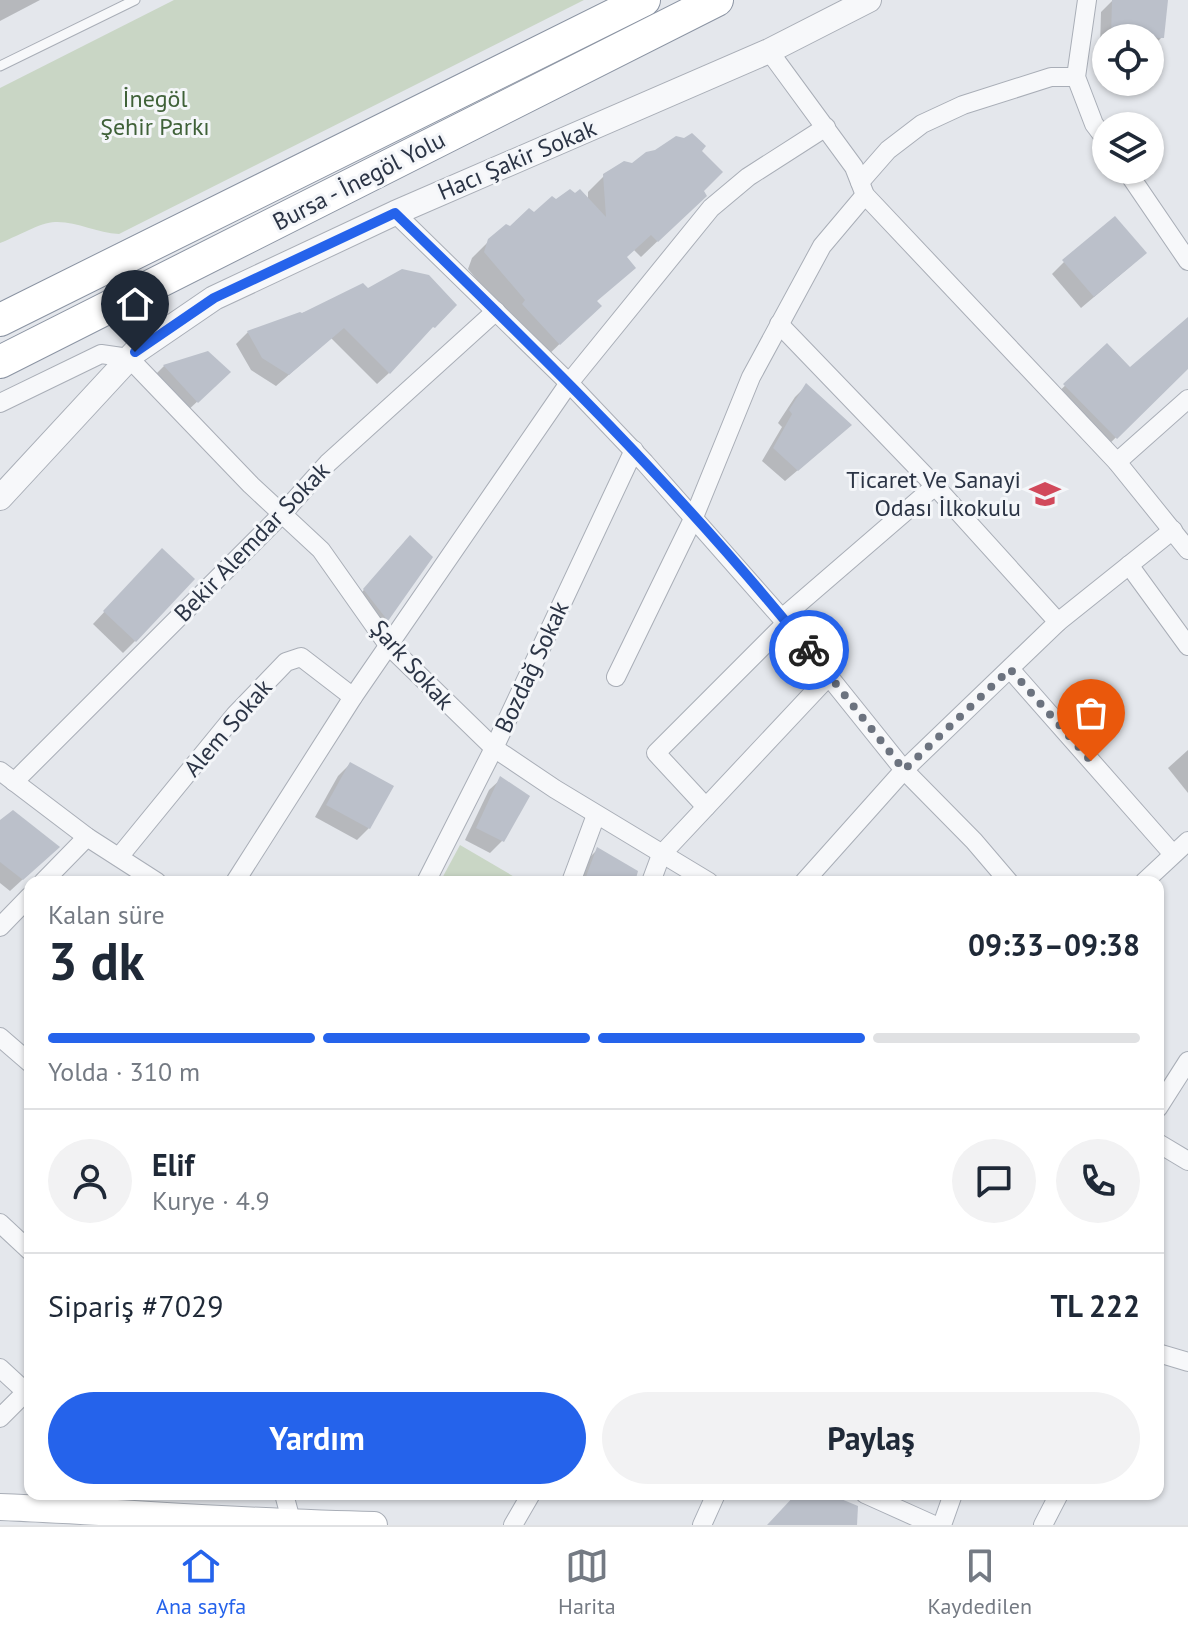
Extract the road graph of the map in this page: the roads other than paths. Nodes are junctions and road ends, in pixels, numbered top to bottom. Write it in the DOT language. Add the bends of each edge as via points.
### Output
graph roads {
  1 [pos="135,0"];
  2 [pos="644,0"];
  3 [pos="717,0"];
  4 [pos="869,0"];
  5 [pos="1087,0"];
  6 [pos="769,51"];
  7 [pos="0,66"];
  8 [pos="1076,77"];
  9 [pos="1092,119"];
  10 [pos="826,127"];
  11 [pos="1138,184"];
  12 [pos="862,188"];
  13 [pos="395,213"];
  14 [pos="1182,238"];
  15 [pos="1188,261"];
  16 [pos="496,311"];
  17 [pos="0,320"];
  18 [pos="779,324"];
  19 [pos="129,358"];
  20 [pos="0,362"];
  21 [pos="569,383"];
  22 [pos="1188,399"];
  23 [pos="0,403"];
  24 [pos="634,450"];
  25 [pos="1117,462"];
  26 [pos="935,486"];
  27 [pos="0,498"];
  28 [pos="283,513"];
  29 [pos="694,517"];
  30 [pos="1173,530"];
  31 [pos="1188,550"];
  32 [pos="1129,565"];
  33 [pos="784,620"];
  34 [pos="1058,622"];
  35 [pos="388,645"];
  36 [pos="1188,646"];
  37 [pos="1010,669"];
  38 [pos="829,676"];
  39 [pos="616,677"];
  40 [pos="353,697"];
  41 [pos="494,748"];
  42 [pos="904,770"];
  43 [pos="7,776"];
  44 [pos="706,807"];
  45 [pos="596,815"];
  46 [pos="87,837"];
  47 [pos="1188,841"];
  48 [pos="1172,853"];
  49 [pos="661,855"];
  50 [pos="119,857"];
  51 [pos="49,876"];
  52 [pos="148,876"];
  53 [pos="239,876"];
  54 [pos="429,876"];
  55 [pos="573,876"];
  56 [pos="653,876"];
  57 [pos="698,876"];
  58 [pos="809,876"];
  59 [pos="1004,876"];
  60 [pos="1150,876"];
  61 [pos="24,902"];
  62 [pos="0,927"];
  63 [pos="0,1037"];
  64 [pos="24,1058"];
  65 [pos="1188,1061"];
  66 [pos="1164,1099"];
  67 [pos="1164,1147"];
  68 [pos="1188,1161"];
  69 [pos="0,1223"];
  70 [pos="24,1245"];
  71 [pos="1164,1355"];
  72 [pos="1188,1361"];
  73 [pos="0,1368"];
  74 [pos="24,1387"];
  75 [pos="24,1394"];
  76 [pos="0,1418"];
  77 [pos="286,1500"];
  78 [pos="528,1500"];
  79 [pos="713,1500"];
  80 [pos="878,1500"];
  81 [pos="951,1500"];
  82 [pos="1056,1500"];
  83 [pos="0,1507"];
  84 [pos="173,1520"];
  85 [pos="292,1524"];
  86 [pos="374,1525"];
  87 [pos="513,1525"];
  88 [pos="702,1525"];
  89 [pos="934,1525"];
  90 [pos="942,1525"];
  91 [pos="1043,1525"];
  1 -- 7 [label="lane"];
  2 -- 17 [label="highway, Bursa - İnegöl Yolu"];
  3 -- 20 [label="highway, Bursa - İnegöl Yolu"];
  4 -- 6 [label="street, Hacı Şakir Sokak"];
  5 -- 8 [label="street"];
  6 -- 10 [label="street"];
  6 -- 13 [label="street, Hacı Şakir Sokak"];
  8 -- 9 [label="street"];
  8 -- 12 [label="street" via="1051,77 922,124 888,150"];
  10 -- 12 [label="street"];
  10 -- 21 [label="street" via="748,177 711,208"];
  11 -- 14 [label="street"];
  12 -- 18 [label="street"];
  12 -- 25 [label="street"];
  13 -- 16 [label="street"];
  13 -- 19 [label="street, Hacı Şakir Sokak" via="214,298"];
  14 -- 15 [label="street"];
  16 -- 21 [label="street"];
  16 -- 28 [label="street, Bekir Alemdar Sokak" via="328,463"];
  18 -- 26 [label="street"];
  18 -- 29 [label="street" via="751,377"];
  19 -- 23 [label="street" via="101,354"];
  19 -- 27 [label="street, Hacı Şakir Sokak"];
  19 -- 28 [label="street, Şark Sokak"];
  21 -- 24 [label="street"];
  21 -- 35 [label="street"];
  22 -- 25 [label="street"];
  24 -- 29 [label="street"];
  24 -- 41 [label="street, Bozdağ Sokak"];
  25 -- 30 [label="street"];
  26 -- 33 [label="street"];
  26 -- 34 [label="street"];
  28 -- 35 [label="street, Şark Sokak" via="321,550"];
  28 -- 43 [label="street, Bekir Alemdar Sokak"];
  29 -- 33 [label="street"];
  29 -- 39 [label="street"];
  30 -- 31 [label="street"];
  30 -- 32 [label="street"];
  32 -- 34 [label="street"];
  32 -- 36 [label="street"];
  33 -- 38 [label="street"];
  33 -- 44 [label="street" via="656,753"];
  34 -- 37 [label="street"];
  35 -- 40 [label="street"];
  35 -- 41 [label="street, Şark Sokak"];
  37 -- 42 [label="street"];
  37 -- 48 [label="street"];
  38 -- 42 [label="street"];
  38 -- 44 [label="street"];
  40 -- 50 [label="street, Alem Sokak" via="301,657 286,662 235,715"];
  40 -- 53 [label="street"];
  41 -- 45 [label="street, Şark Sokak"];
  41 -- 54 [label="street, Bozdağ Sokak"];
  42 -- 58 [label="street"];
  42 -- 59 [label="street"];
  43 -- 46 [label="street"];
  44 -- 49 [label="street"];
  45 -- 49 [label="street, Şark Sokak"];
  45 -- 55 [label="street"];
  46 -- 50 [label="street"];
  46 -- 51 [label="street"];
  47 -- 48 [label="street"];
  48 -- 60 [label="street"];
  49 -- 56 [label="street"];
  49 -- 57 [label="street, Şark Sokak"];
  50 -- 52 [label="street"];
  61 -- 62 [label="street"];
  63 -- 64 [label="street"];
  65 -- 66 [label="street"];
  67 -- 68 [label="street"];
  69 -- 70 [label="street"];
  71 -- 72 [label="street"];
  73 -- 74 [label="street"];
  75 -- 76 [label="street"];
  77 -- 85 [label="street"];
  78 -- 87 [label="street"];
  79 -- 88 [label="street"];
  80 -- 89 [label="street"];
  81 -- 90 [label="street"];
  82 -- 91 [label="street"];
  83 -- 84 [label="main road"];
  84 -- 85 [label="main road"];
  85 -- 86 [label="main road"];
}
